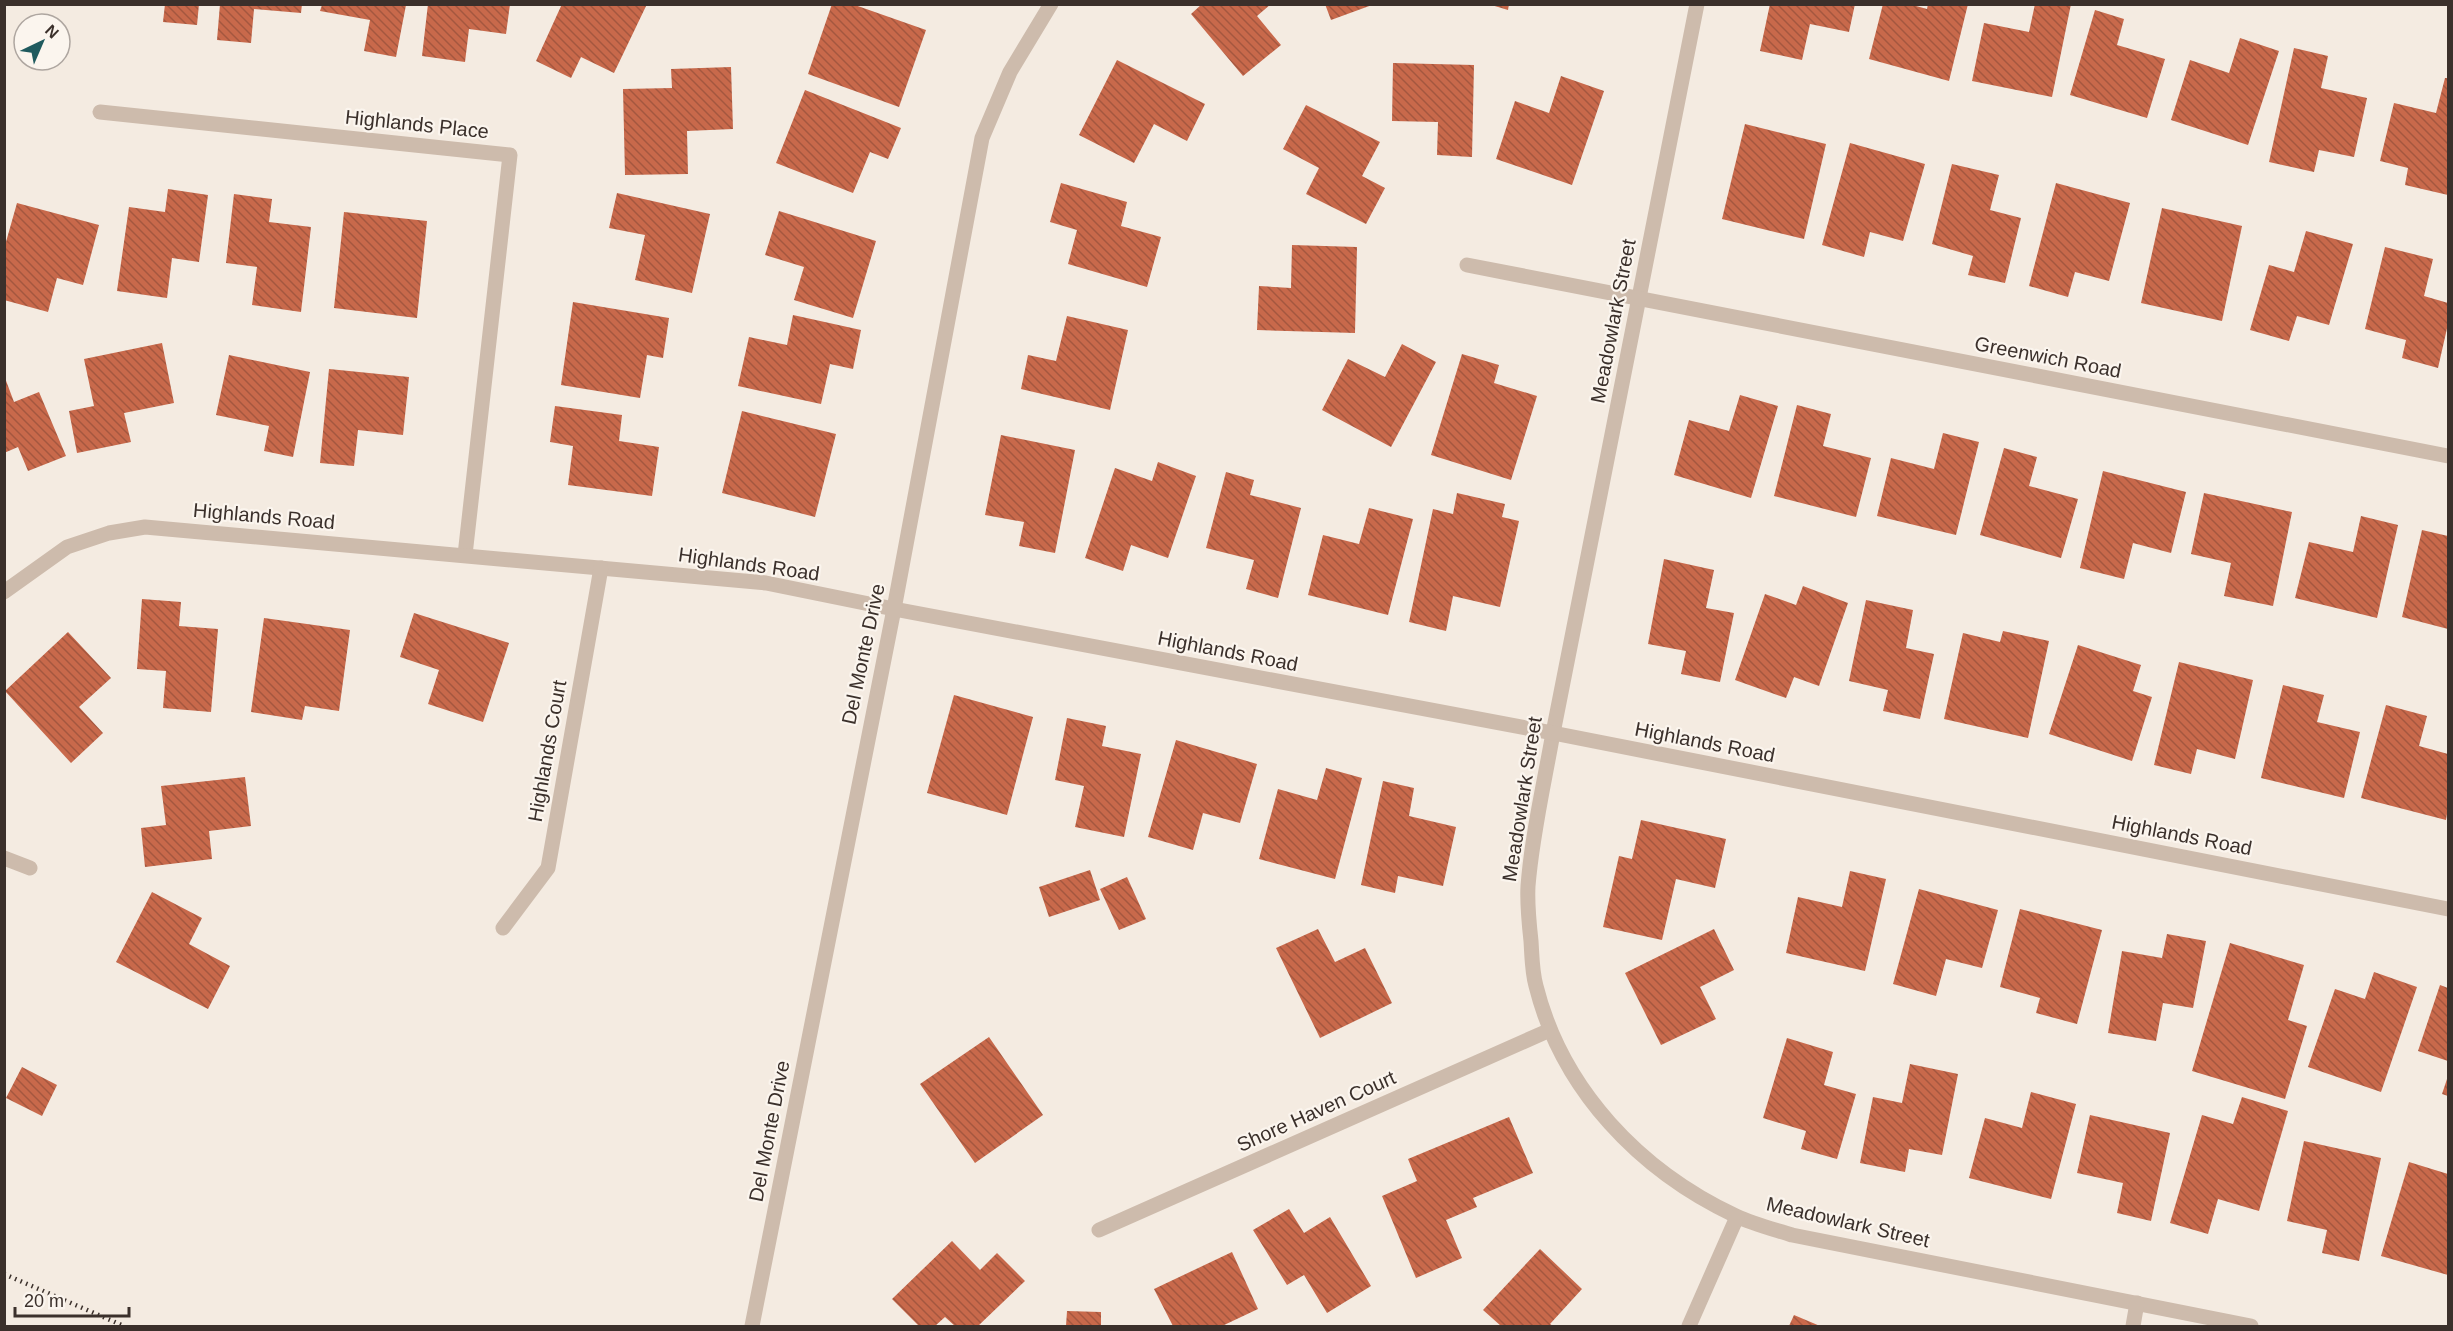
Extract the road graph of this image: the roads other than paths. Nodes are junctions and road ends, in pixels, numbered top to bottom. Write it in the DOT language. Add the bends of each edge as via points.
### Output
graph roads {
  1 [pos="1051,4"];
  2 [pos="1697,4"];
  3 [pos="100,112"];
  4 [pos="1467,265"];
  5 [pos="1640,298"];
  6 [pos="2448,456"];
  7 [pos="465,555"];
  8 [pos="601,568"];
  9 [pos="4,592"];
  10 [pos="894,609"];
  11 [pos="1553,733"];
  12 [pos="4,858"];
  13 [pos="30,868"];
  14 [pos="2448,909"];
  15 [pos="503,928"];
  16 [pos="1550,1030"];
  17 [pos="1737,1217"];
  18 [pos="1099,1230"];
  19 [pos="2138,1303"];
  20 [pos="752,1326"];
  21 [pos="1689,1326"];
  22 [pos="2133,1326"];
  23 [pos="2251,1326"];
  1 -- 10 [label="street, Del Monte Drive" via="1010,72 982,138"];
  2 -- 5 [label="street, Meadowlark Street"];
  3 -- 7 [label="street, Highlands Place" via="510,155"];
  4 -- 5 [label="street, Greenwich Road"];
  5 -- 6 [label="street, Greenwich Road"];
  5 -- 11 [label="street, Meadowlark Street"];
  7 -- 8 [label="street, Highlands Road"];
  7 -- 9 [label="street, Highlands Road" via="145,527 109,533 67,547"];
  8 -- 10 [label="street, Highlands Road" via="766,583"];
  8 -- 15 [label="street, Highlands Court" via="548,868"];
  10 -- 11 [label="street, Highlands Road"];
  10 -- 20 [label="street, Del Monte Drive"];
  11 -- 14 [label="street, Highlands Road"];
  11 -- 16 [label="street, Meadowlark Street" via="1528,888 1535,984"];
  12 -- 13 [label="street"];
  16 -- 17 [label="street, Meadowlark Street" via="1570,1071 1630,1146 1666,1175"];
  16 -- 18 [label="street, Shore Haven Court"];
  17 -- 19 [label="street, Meadowlark Street" via="1792,1235"];
  17 -- 21 [label="street"];
  19 -- 22 [label="street"];
  19 -- 23 [label="street, Meadowlark Street"];
}
